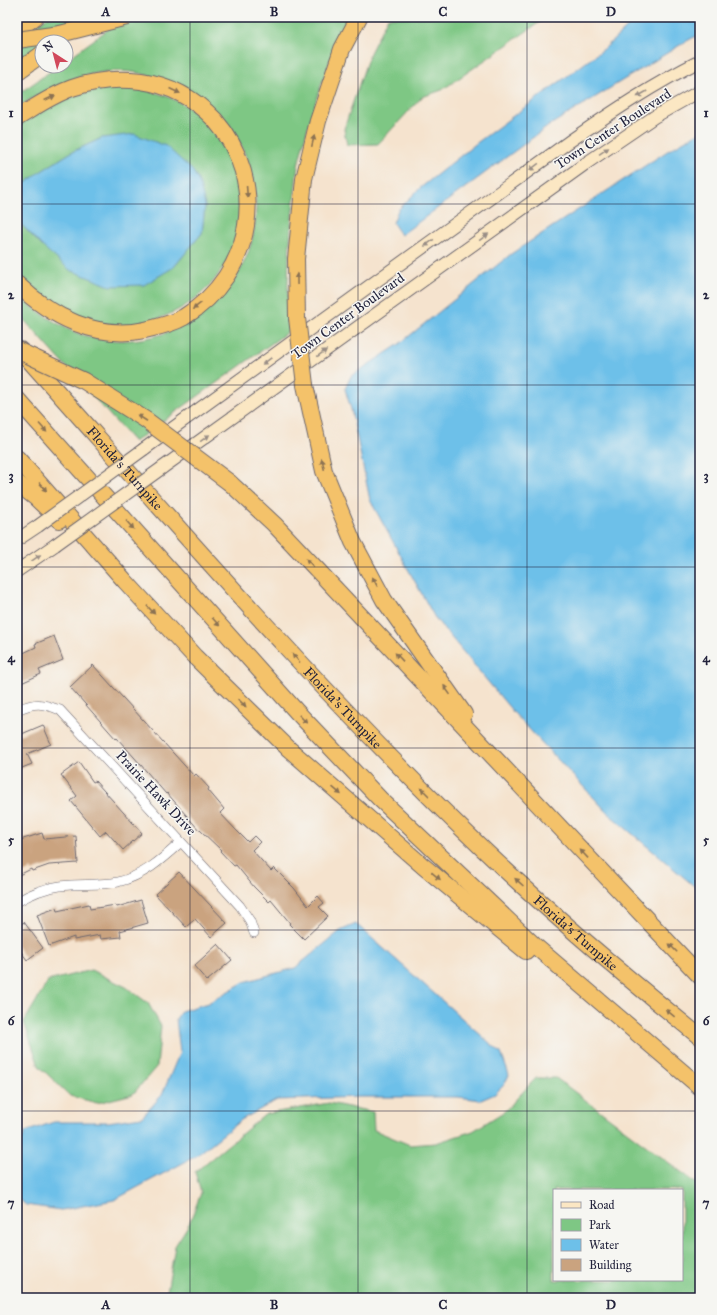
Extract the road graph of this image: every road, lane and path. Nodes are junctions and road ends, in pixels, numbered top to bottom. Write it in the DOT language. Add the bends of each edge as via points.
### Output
graph roads {
  1 [pos="35,17"];
  2 [pos="92,17"];
  3 [pos="127,17"];
  4 [pos="359,17"];
  5 [pos="17,30"];
  6 [pos="69,34"];
  7 [pos="17,40"];
  8 [pos="34,60"];
  9 [pos="700,61"];
  10 [pos="17,72"];
  11 [pos="700,91"];
  12 [pos="17,118"];
  13 [pos="17,284"];
  14 [pos="17,349"];
  15 [pos="17,399"];
  16 [pos="17,458"];
  17 [pos="17,483"];
  18 [pos="17,540"];
  19 [pos="17,571"];
  20 [pos="125,581"];
  21 [pos="17,710"];
  22 [pos="532,798"];
  23 [pos="181,842"];
  24 [pos="17,902"];
  25 [pos="254,934"];
  26 [pos="700,976"];
  27 [pos="700,1038"];
  28 [pos="700,1087"];
  1 -- 5 [label="highway"];
  2 -- 6 [label="highway"];
  3 -- 7 [label="highway, bridge" via="60,34"];
  22 -- 4 [label="highway, one-way, bridge" via="481,738 384,600 352,542 324,471 305,385 298,318 296,259 304,179 318,121 340,56"];
  8 -- 10 [label="highway"];
  9 -- 18 [label="main road, Town Center Boulevard, one-way, bridge" via="623,104"];
  19 -- 11 [label="main road, Town Center Boulevard, one-way, bridge" via="585,164 654,117"];
  12 -- 13 [label="highway, one-way" via="46,100 73,88 101,80 147,82 174,90 207,112 232,144 239,158 246,186 248,210 245,235 236,260 223,282 205,301 183,317 160,327 136,332 110,333 83,326 62,318 34,300"];
  22 -- 14 [label="highway, one-way, bridge" via="274,524 230,483 146,420 84,381"];
  27 -- 14 [label="highway, Florida's Turnpike, one-way" via="559,918 484,850 406,773 321,686"];
  15 -- 28 [label="highway, one-way" via="297,712 380,799 534,945"];
  16 -- 20 [label="highway, one-way"];
  17 -- 20 [label="highway"];
  20 -- 28 [label="highway, one-way" via="195,657 289,749 520,947"];
  21 -- 23 [label="street, Prairie Hawk Drive" via="44,704 60,710"];
  26 -- 22 [label="highway, one-way"];
  23 -- 24 [label="street" via="144,873 117,882 59,886 29,894"];
  23 -- 25 [label="street, Prairie Hawk Drive" via="240,906 250,921"];
}
